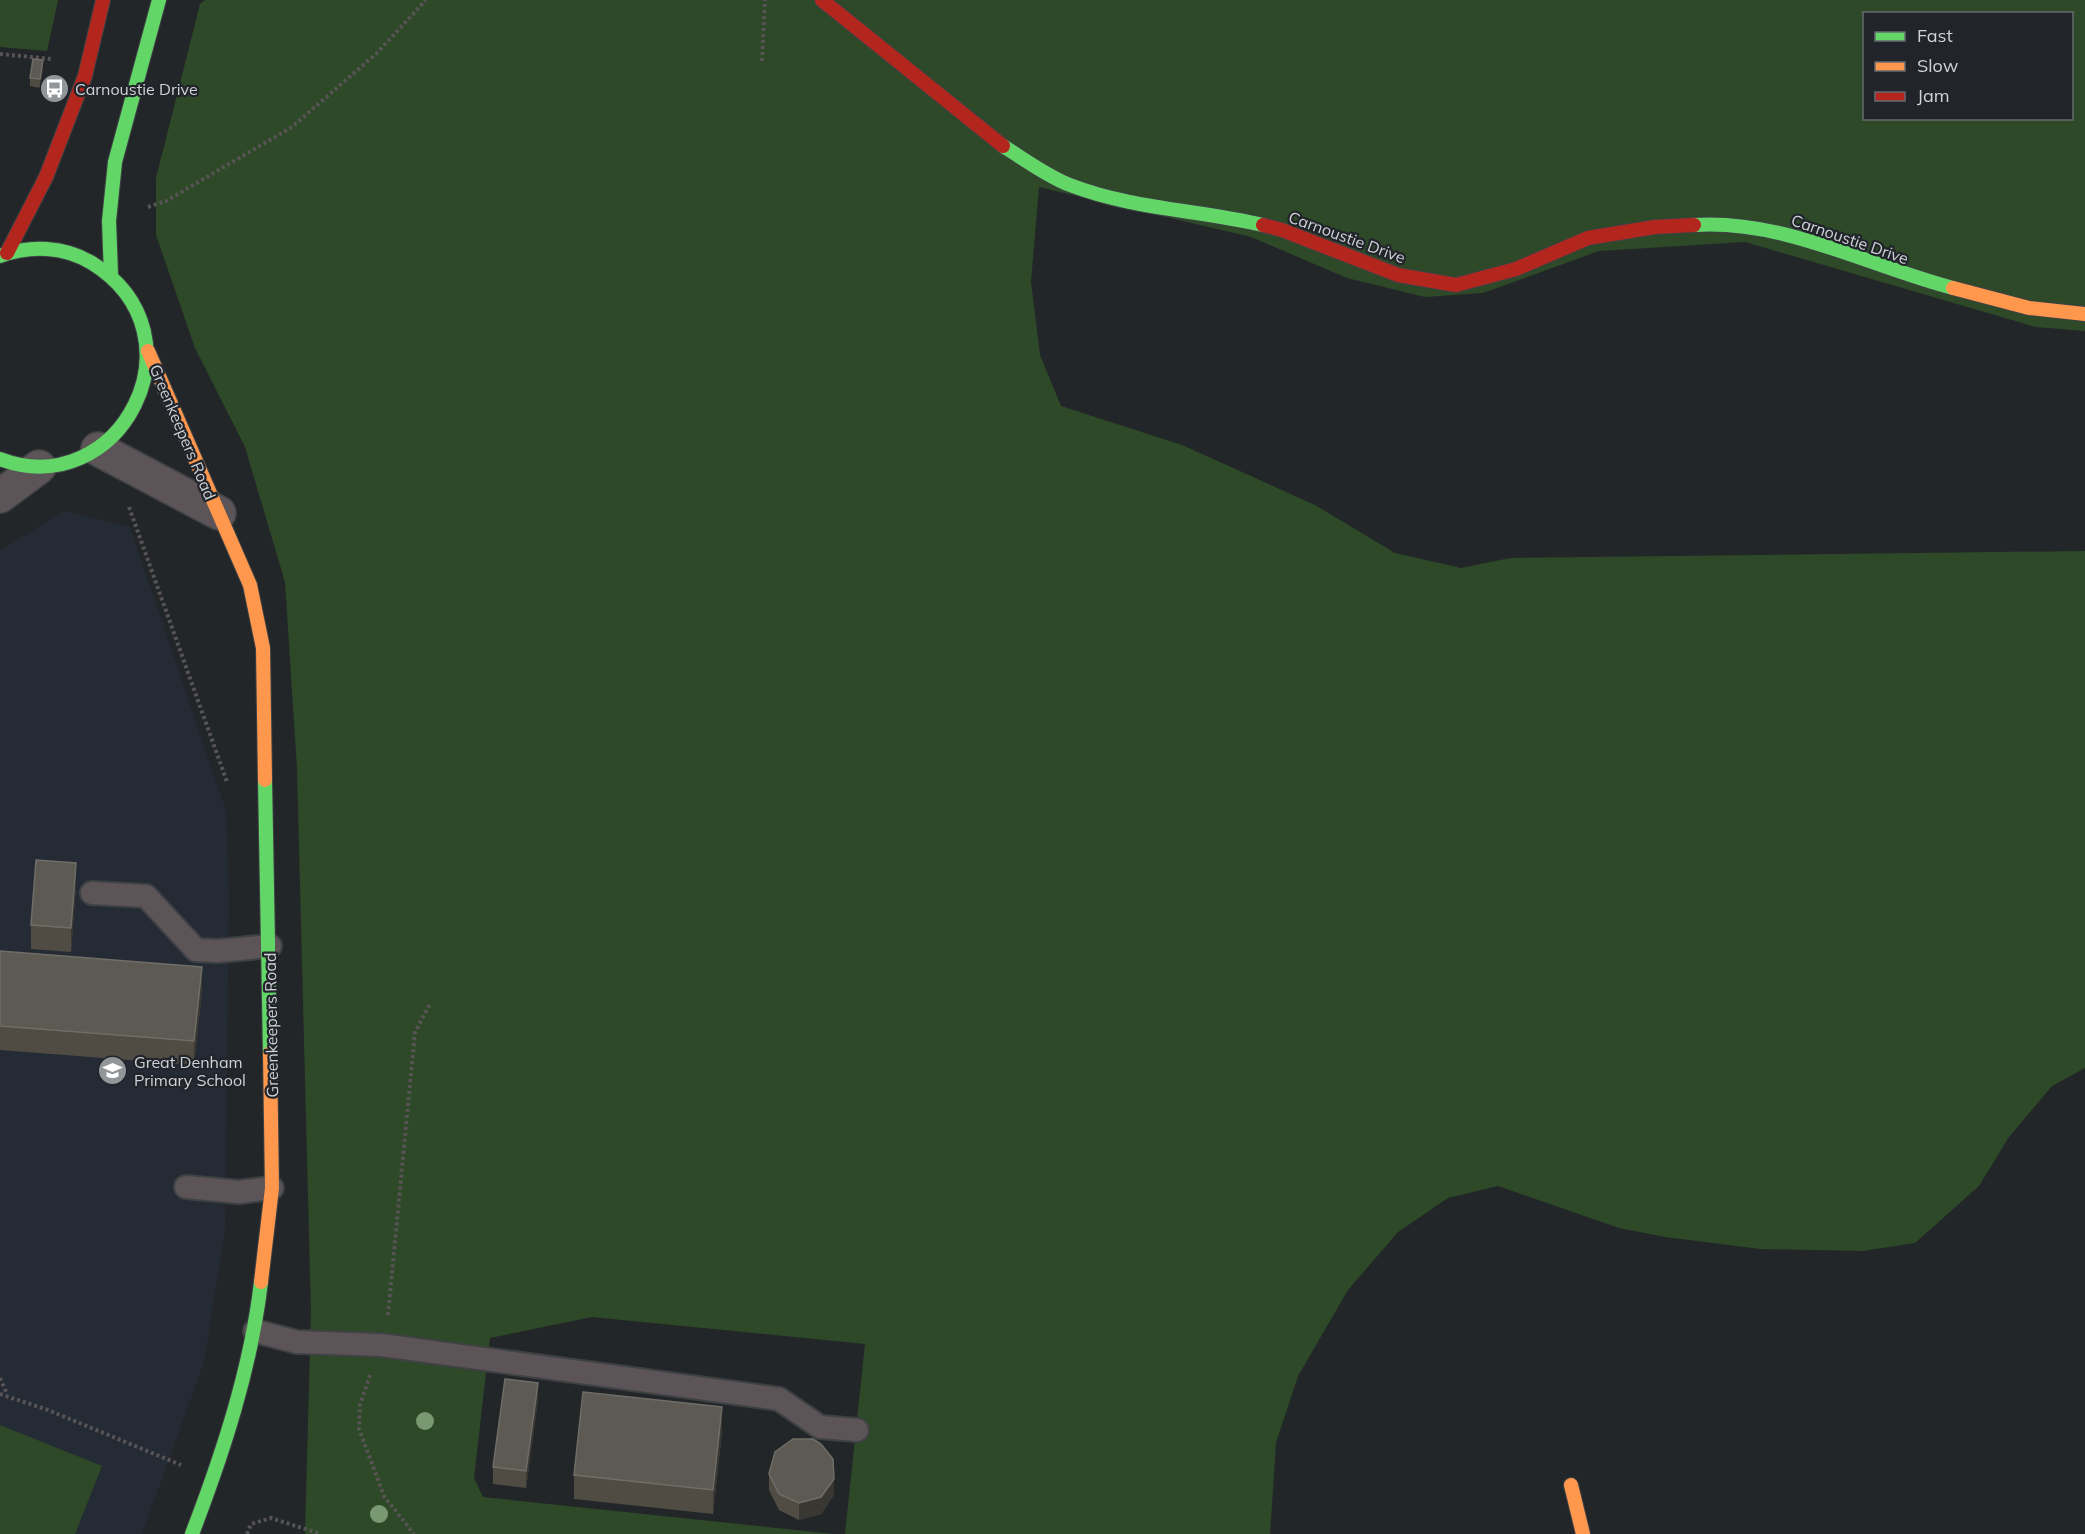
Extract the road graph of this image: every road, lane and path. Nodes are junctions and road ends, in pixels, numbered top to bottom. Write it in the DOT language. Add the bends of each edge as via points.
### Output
graph roads {
  1 [pos="103,0"];
  2 [pos="159,0"];
  3 [pos="426,0"];
  4 [pos="765,0"];
  5 [pos="822,0"];
  6 [pos="0,54"];
  7 [pos="52,60"];
  8 [pos="762,61"];
  9 [pos="144,208"];
  10 [pos="4,254"];
  11 [pos="111,274"];
  12 [pos="2085,314"];
  13 [pos="148,351"];
  14 [pos="98,449"];
  15 [pos="0,459"];
  16 [pos="39,467"];
  17 [pos="0,496"];
  18 [pos="129,505"];
  19 [pos="219,513"];
  20 [pos="230,790"];
  21 [pos="92,893"];
  22 [pos="270,946"];
  23 [pos="430,1004"];
  24 [pos="186,1187"];
  25 [pos="272,1188"];
  26 [pos="255,1330"];
  27 [pos="393,1347"];
  28 [pos="0,1378"];
  29 [pos="0,1394"];
  30 [pos="7,1395"];
  31 [pos="857,1430"];
  32 [pos="185,1467"];
  33 [pos="1571,1485"];
  34 [pos="315,1533"];
  35 [pos="192,1534"];
  36 [pos="247,1534"];
  37 [pos="321,1534"];
  38 [pos="414,1534"];
  39 [pos="1583,1534"];
  1 -- 10 [label="street" via="80,87 46,177"];
  2 -- 11 [label="street" via="115,162 109,221"];
  3 -- 9 [label="path" via="377,53 292,127 166,201"];
  4 -- 8 [label="path"];
  5 -- 12 [label="street, Carnoustie Drive" via="1004,147 1069,185 1144,206 1220,215 1282,230 1398,275 1456,285 1516,269 1588,238 1655,227 1718,223 1788,234 1907,276 2029,308"];
  6 -- 7 [label="path"];
  10 -- 11 [label="street" via="43,248 70,253"];
  11 -- 13 [label="street" via="137,308"];
  13 -- 14 [label="street" via="144,389 127,423"];
  13 -- 19 [label="street, Greenkeepers Road"];
  14 -- 16 [label="street" via="70,462"];
  14 -- 19 [label="street, Greenkeepers Road"];
  15 -- 16 [label="street"];
  16 -- 17 [label="street"];
  18 -- 20 [label="path"];
  19 -- 22 [label="street, Greenkeepers Road" via="250,585 263,648"];
  21 -- 22 [label="lane" via="146,896 196,950"];
  22 -- 25 [label="street, Greenkeepers Road"];
  23 -- 27 [label="path" via="414,1032"];
  24 -- 25 [label="lane" via="239,1192"];
  25 -- 26 [label="street, Greenkeepers Road"];
  26 -- 27 [label="lane" via="297,1342"];
  26 -- 35 [label="street, Greenkeepers Road" via="213,1479"];
  27 -- 31 [label="lane" via="779,1399 820,1427"];
  27 -- 38 [label="path" via="368,1377 360,1405 359,1429 384,1496"];
  28 -- 30 [label="path"];
  29 -- 30 [label="path"];
  30 -- 32 [label="path"];
  33 -- 39 [label="street"];
  34 -- 36 [label="path" via="271,1518 251,1524"];
  34 -- 37 [label="path"];
}
